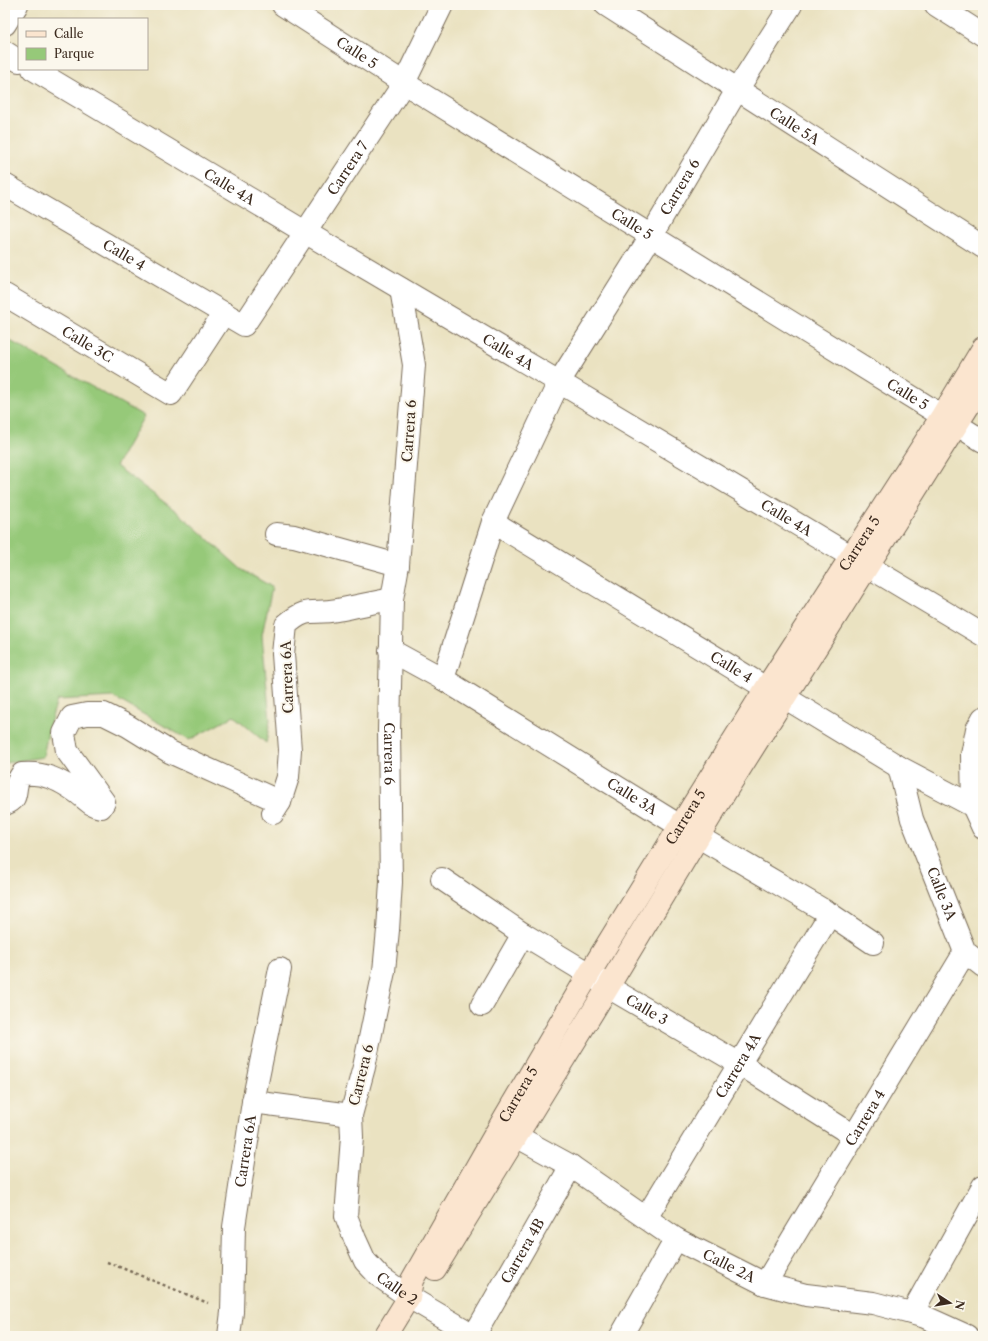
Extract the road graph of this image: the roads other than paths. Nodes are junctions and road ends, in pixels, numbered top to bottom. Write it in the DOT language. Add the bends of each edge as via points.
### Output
graph roads {
  1 [pos="17,5"];
  2 [pos="283,5"];
  3 [pos="442,5"];
  4 [pos="606,5"];
  5 [pos="791,5"];
  6 [pos="936,5"];
  7 [pos="5,24"];
  8 [pos="983,35"];
  9 [pos="5,52"];
  10 [pos="18,60"];
  11 [pos="35,70"];
  12 [pos="404,83"];
  13 [pos="736,90"];
  14 [pos="5,185"];
  15 [pos="305,232"];
  16 [pos="651,236"];
  17 [pos="983,247"];
  18 [pos="401,289"];
  19 [pos="5,295"];
  20 [pos="224,313"];
  21 [pos="244,325"];
  22 [pos="983,348"];
  23 [pos="559,382"];
  24 [pos="983,383"];
  25 [pos="949,420"];
  26 [pos="983,441"];
  27 [pos="493,522"];
  28 [pos="276,534"];
  29 [pos="859,561"];
  30 [pos="398,565"];
  31 [pos="392,599"];
  32 [pos="983,635"];
  33 [pos="390,650"];
  34 [pos="443,679"];
  35 [pos="775,693"];
  36 [pos="983,718"];
  37 [pos="899,767"];
  38 [pos="5,804"];
  39 [pos="973,806"];
  40 [pos="983,828"];
  41 [pos="689,831"];
  42 [pos="442,880"];
  43 [pos="830,914"];
  44 [pos="523,934"];
  45 [pos="873,943"];
  46 [pos="965,952"];
  47 [pos="983,966"];
  48 [pos="280,969"];
  49 [pos="589,974"];
  50 [pos="608,987"];
  51 [pos="482,1005"];
  52 [pos="740,1064"];
  53 [pos="253,1102"];
  54 [pos="351,1115"];
  55 [pos="516,1136"];
  56 [pos="854,1136"];
  57 [pos="571,1166"];
  58 [pos="983,1186"];
  59 [pos="346,1216"];
  60 [pos="646,1218"];
  61 [pos="676,1239"];
  62 [pos="765,1284"];
  63 [pos="409,1297"];
  64 [pos="912,1313"];
  65 [pos="229,1336"];
  66 [pos="385,1336"];
  67 [pos="474,1336"];
  68 [pos="621,1336"];
  69 [pos="967,1336"];
  1 -- 7 [label="street"];
  2 -- 12 [label="street, Calle 5"];
  3 -- 12 [label="street, Carrera 7"];
  4 -- 13 [label="street, Calle 5A"];
  5 -- 13 [label="street, Carrera 6"];
  6 -- 8 [label="street"];
  9 -- 10 [label="street"];
  11 -- 15 [label="street, Calle 4A"];
  12 -- 15 [label="street, Carrera 7"];
  12 -- 16 [label="street, Calle 5"];
  13 -- 16 [label="street, Carrera 6"];
  13 -- 17 [label="street, Calle 5A"];
  14 -- 20 [label="street, Calle 4"];
  15 -- 18 [label="street, Calle 4A"];
  15 -- 21 [label="street, Carrera 7"];
  16 -- 23 [label="street, Carrera 6"];
  16 -- 25 [label="street, Calle 5"];
  18 -- 23 [label="street, Calle 4A"];
  18 -- 30 [label="street, Carrera 6" via="414,365"];
  19 -- 20 [label="street, Calle 3C" via="170,394"];
  20 -- 21 [label="street, Calle 4"];
  22 -- 25 [label="street, Carrera 5"];
  23 -- 27 [label="street, Carrera 6"];
  23 -- 29 [label="street, Calle 4A"];
  24 -- 25 [label="street, Carrera 5"];
  25 -- 26 [label="street, Calle 5"];
  25 -- 29 [label="street, Carrera 5"];
  27 -- 34 [label="street, Carrera 6"];
  27 -- 35 [label="street, Calle 4"];
  28 -- 30 [label="street" via="294,536"];
  29 -- 32 [label="street, Calle 4A"];
  29 -- 35 [label="street, Carrera 5"];
  30 -- 31 [label="street, Carrera 6"];
  31 -- 33 [label="street, Carrera 6"];
  31 -- 38 [label="street, Carrera 6A" via="335,610 312,611 296,616 286,625 283,654 290,750 288,777 277,807 170,752 104,714 72,717 64,733 67,751 104,802 101,807 94,807 77,792 50,776 31,773 22,774 18,781 16,796"];
  33 -- 34 [label="street, Calle 3A"];
  33 -- 54 [label="street, Carrera 6" via="391,882 388,930 383,978"];
  34 -- 41 [label="street, Calle 3A"];
  35 -- 37 [label="street, Calle 4"];
  35 -- 41 [label="street, Carrera 5"];
  36 -- 39 [label="street" via="977,728 972,755"];
  37 -- 39 [label="street, Calle 4"];
  37 -- 46 [label="street, Calle 3A" via="912,819"];
  39 -- 40 [label="street"];
  41 -- 43 [label="street, Calle 3A"];
  41 -- 49 [label="street, Carrera 5"];
  41 -- 50 [label="street, Carrera 5"];
  42 -- 44 [label="street, Calle 3"];
  43 -- 45 [label="street, Calle 3A"];
  43 -- 52 [label="street, Carrera 4A"];
  44 -- 49 [label="street, Calle 3"];
  44 -- 51 [label="street"];
  46 -- 47 [label="street"];
  46 -- 56 [label="street, Carrera 4"];
  48 -- 53 [label="street, Carrera 6A"];
  49 -- 50 [label="street, Calle 3"];
  49 -- 63 [label="street, Carrera 5" via="412,1280"];
  50 -- 52 [label="street, Calle 3"];
  50 -- 55 [label="street, Carrera 5"];
  52 -- 56 [label="street, Calle 3"];
  52 -- 60 [label="street, Carrera 4A"];
  53 -- 54 [label="street"];
  53 -- 65 [label="street, Carrera 6A" via="234,1228"];
  54 -- 59 [label="street, Carrera 6" via="352,1137"];
  55 -- 57 [label="street, Calle 2A"];
  55 -- 63 [label="street, Carrera 5" via="421,1292"];
  56 -- 62 [label="street, Carrera 4"];
  57 -- 60 [label="street, Calle 2A"];
  57 -- 67 [label="street, Carrera 4B"];
  58 -- 64 [label="street"];
  59 -- 63 [label="street, Calle 2" via="365,1261 379,1276"];
  60 -- 61 [label="street, Calle 2A"];
  61 -- 62 [label="street, Calle 2A"];
  61 -- 68 [label="street"];
  62 -- 64 [label="street, Calle 2A" via="806,1295 873,1303"];
  63 -- 66 [label="street, Carrera 5"];
  63 -- 67 [label="street, Calle 2"];
  64 -- 69 [label="street, Calle 2A"];
}
